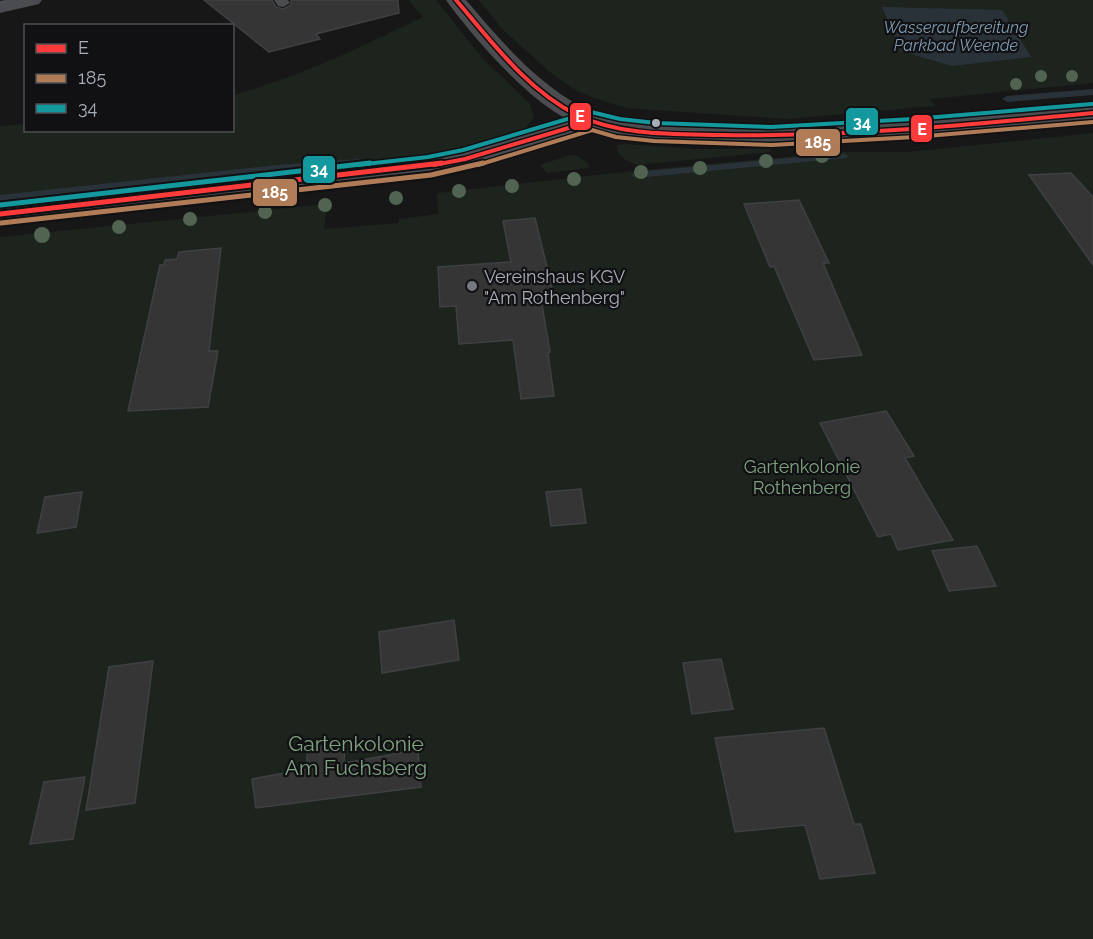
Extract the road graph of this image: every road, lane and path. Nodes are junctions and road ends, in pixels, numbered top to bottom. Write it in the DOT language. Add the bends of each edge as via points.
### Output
graph roads {
  1 [pos="32,0"];
  2 [pos="456,0"];
  3 [pos="0,7"];
  4 [pos="1093,113"];
  5 [pos="592,121"];
  6 [pos="0,214"];
  1 -- 3 [label="street"];
  2 -- 5 [label="street" via="529,81 570,111"];
  4 -- 5 [label="street" via="771,136 655,132"];
  5 -- 6 [label="street" via="429,166"];
}
